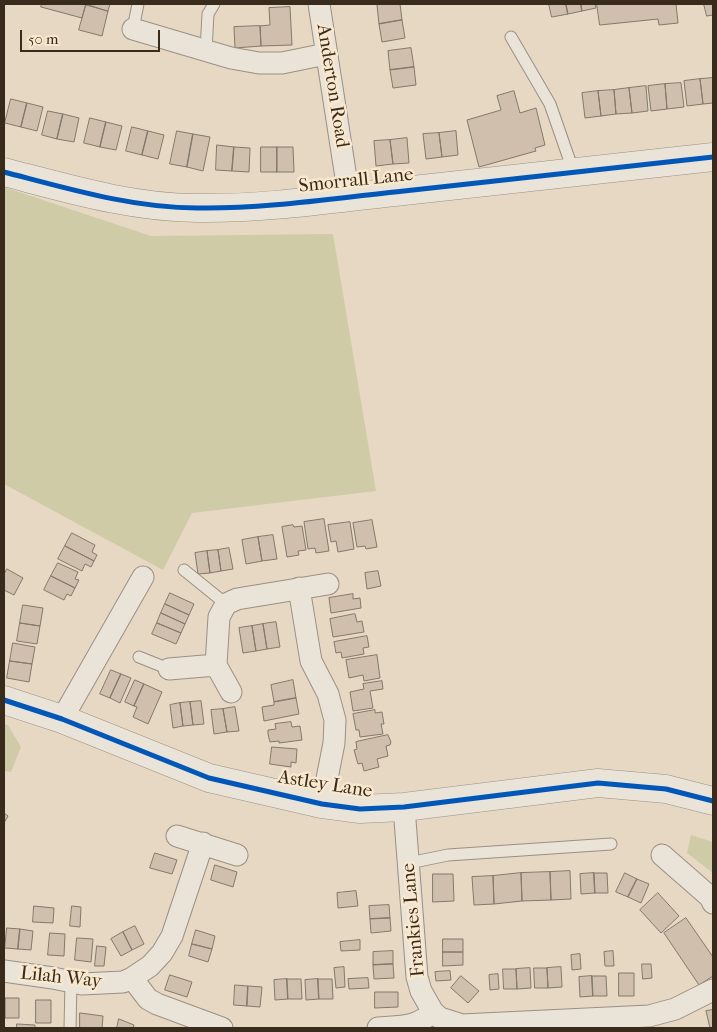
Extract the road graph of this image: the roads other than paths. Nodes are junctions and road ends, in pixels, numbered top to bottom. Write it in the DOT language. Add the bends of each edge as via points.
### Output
graph roads {
  1 [pos="138,4"];
  2 [pos="214,4"];
  3 [pos="320,4"];
  4 [pos="133,28"];
  5 [pos="511,37"];
  6 [pos="206,50"];
  7 [pos="326,54"];
  8 [pos="713,157"];
  9 [pos="4,172"];
  10 [pos="574,173"];
  11 [pos="349,197"];
  12 [pos="184,570"];
  13 [pos="143,577"];
  14 [pos="328,584"];
  15 [pos="298,588"];
  16 [pos="226,604"];
  17 [pos="139,657"];
  18 [pos="216,665"];
  19 [pos="169,669"];
  20 [pos="231,692"];
  21 [pos="4,700"];
  22 [pos="62,719"];
  23 [pos="713,801"];
  24 [pos="322,804"];
  25 [pos="404,807"];
  26 [pos="177,836"];
  27 [pos="203,843"];
  28 [pos="611,844"];
  29 [pos="237,855"];
  30 [pos="662,855"];
  31 [pos="408,863"];
  32 [pos="713,903"];
  33 [pos="4,971"];
  34 [pos="132,978"];
  35 [pos="71,982"];
  36 [pos="713,990"];
  37 [pos="433,1012"];
  38 [pos="595,1023"];
  39 [pos="70,1028"];
  40 [pos="222,1028"];
  41 [pos="378,1028"];
  1 -- 4 [label="lane"];
  2 -- 6 [label="lane" via="208,14"];
  3 -- 7 [label="street, Anderton Road"];
  4 -- 6 [label="street"];
  5 -- 10 [label="lane" via="550,104"];
  6 -- 7 [label="street" via="259,63 282,63"];
  7 -- 11 [label="street, Anderton Road"];
  8 -- 10 [label="street, Smorrall Lane"];
  9 -- 11 [label="street, Smorrall Lane" via="143,204 196,208"];
  10 -- 11 [label="street, Smorrall Lane"];
  12 -- 16 [label="lane"];
  13 -- 22 [label="street"];
  14 -- 15 [label="street"];
  15 -- 16 [label="street"];
  15 -- 24 [label="street" via="310,661 328,694 335,720 334,743"];
  16 -- 18 [label="street" via="219,617"];
  17 -- 19 [label="lane"];
  18 -- 19 [label="street"];
  18 -- 20 [label="street"];
  21 -- 22 [label="street, Astley Lane"];
  22 -- 24 [label="street, Astley Lane" via="209,778"];
  23 -- 25 [label="street, Astley Lane" via="666,789 598,783"];
  24 -- 25 [label="street, Astley Lane" via="360,809"];
  25 -- 31 [label="street, Frankies Lane"];
  26 -- 27 [label="street"];
  27 -- 29 [label="street"];
  27 -- 34 [label="street" via="172,936 150,966"];
  28 -- 31 [label="lane" via="448,855"];
  30 -- 32 [label="street"];
  31 -- 37 [label="street, Frankies Lane" via="417,977"];
  33 -- 35 [label="street, Lilah Way"];
  34 -- 35 [label="street, Lilah Way" via="108,984"];
  34 -- 40 [label="street" via="148,999"];
  35 -- 39 [label="lane"];
  36 -- 38 [label="street" via="675,1009"];
  37 -- 38 [label="street" via="440,1018 462,1025"];
  37 -- 41 [label="street" via="413,1025"];
}
